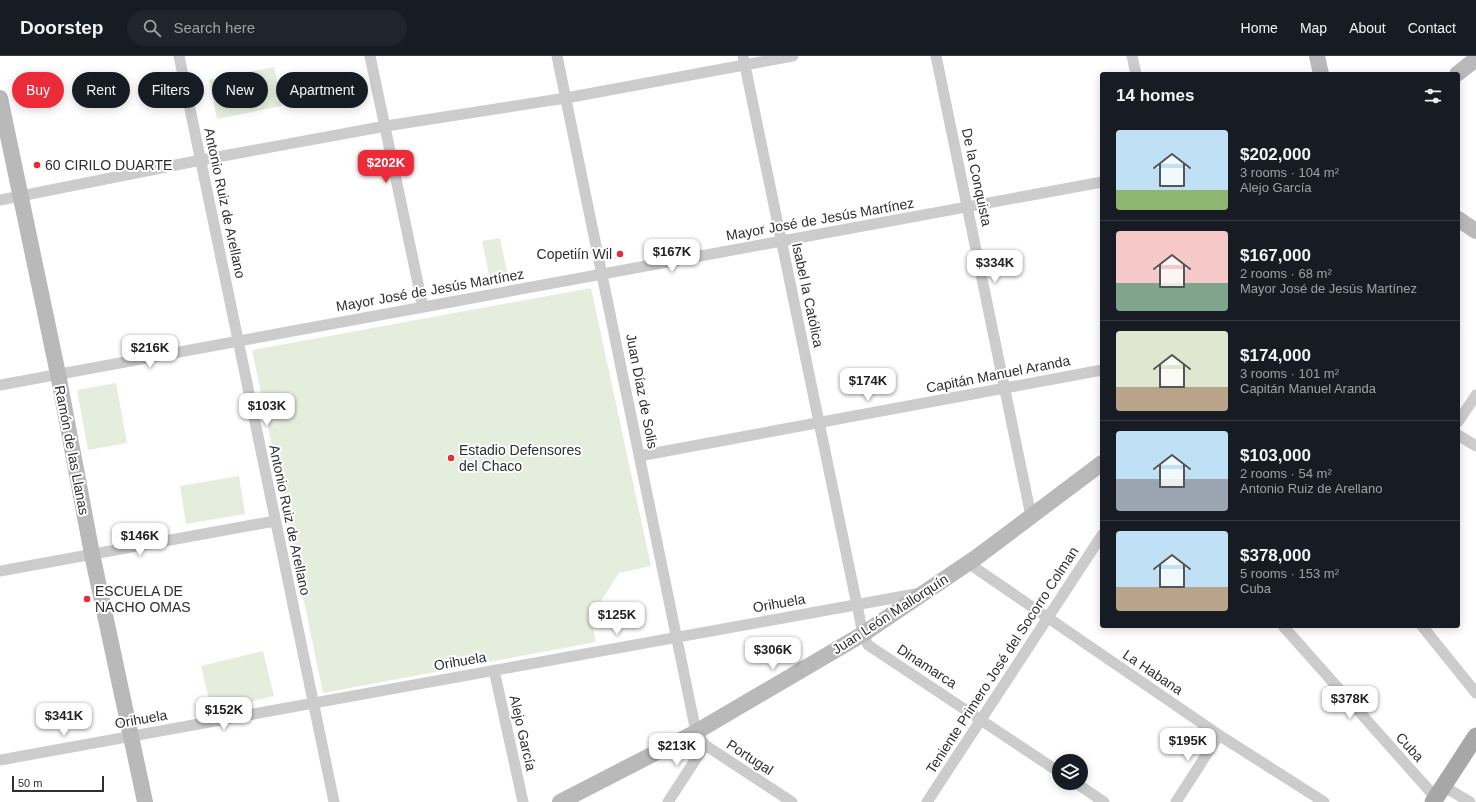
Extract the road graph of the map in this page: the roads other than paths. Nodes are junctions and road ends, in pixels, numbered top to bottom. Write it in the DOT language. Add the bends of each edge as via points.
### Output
graph roads {
  1 [pos="178,56"];
  2 [pos="370,56"];
  3 [pos="557,56"];
  4 [pos="794,56"];
  5 [pos="936,56"];
  6 [pos="1132,56"];
  7 [pos="1317,56"];
  8 [pos="1476,59"];
  9 [pos="744,61"];
  10 [pos="1136,72"];
  11 [pos="1321,72"];
  12 [pos="1460,72"];
  13 [pos="0,98"];
  14 [pos="566,98"];
  15 [pos="386,126"];
  16 [pos="201,160"];
  17 [pos="1100,182"];
  18 [pos="22,197"];
  19 [pos="0,200"];
  20 [pos="968,206"];
  21 [pos="1460,220"];
  22 [pos="1476,231"];
  23 [pos="782,241"];
  24 [pos="603,274"];
  25 [pos="424,307"];
  26 [pos="238,341"];
  27 [pos="1100,370"];
  28 [pos="58,374"];
  29 [pos="0,385"];
  30 [pos="1004,389"];
  31 [pos="1476,395"];
  32 [pos="1460,419"];
  33 [pos="819,422"];
  34 [pos="1460,436"];
  35 [pos="1476,446"];
  36 [pos="639,456"];
  37 [pos="1100,464"];
  38 [pos="1031,516"];
  39 [pos="275,521"];
  40 [pos="1100,538"];
  41 [pos="92,554"];
  42 [pos="968,563"];
  43 [pos="0,571"];
  44 [pos="926,592"];
  45 [pos="857,604"];
  46 [pos="1048,618"];
  47 [pos="1284,628"];
  48 [pos="1424,628"];
  49 [pos="863,634"];
  50 [pos="676,637"];
  51 [pos="494,670"];
  52 [pos="1476,693"];
  53 [pos="313,703"];
  54 [pos="981,720"];
  55 [pos="1219,735"];
  56 [pos="131,736"];
  57 [pos="1476,736"];
  58 [pos="700,738"];
  59 [pos="0,760"];
  60 [pos="1052,767"];
  61 [pos="1086,790"];
  62 [pos="1437,795"];
  63 [pos="145,802"];
  64 [pos="334,802"];
  65 [pos="523,802"];
  66 [pos="560,802"];
  67 [pos="668,802"];
  68 [pos="792,802"];
  69 [pos="927,802"];
  70 [pos="1104,802"];
  71 [pos="1176,802"];
  72 [pos="1324,802"];
  73 [pos="1470,802"];
  1 -- 16 [label="street, Antonio Ruiz de Arellano"];
  2 -- 15 [label="street"];
  3 -- 14 [label="street, Juan Díaz de Solis"];
  4 -- 9 [label="street"];
  5 -- 20 [label="street, De la Conquista"];
  6 -- 10 [label="street"];
  7 -- 11 [label="street"];
  8 -- 12 [label="street"];
  9 -- 14 [label="street"];
  9 -- 23 [label="street, Isabel la Católica"];
  13 -- 18 [label="street, Ramón de las Llanas"];
  14 -- 15 [label="street"];
  14 -- 24 [label="street, Juan Díaz de Solis"];
  15 -- 16 [label="street"];
  15 -- 25 [label="street"];
  16 -- 18 [label="street"];
  16 -- 26 [label="street, Antonio Ruiz de Arellano"];
  17 -- 20 [label="street, Mayor José de Jesús Martínez"];
  18 -- 19 [label="street"];
  18 -- 28 [label="street, Ramón de las Llanas"];
  20 -- 23 [label="street, Mayor José de Jesús Martínez"];
  20 -- 30 [label="street, De la Conquista"];
  21 -- 22 [label="street"];
  23 -- 24 [label="street, Mayor José de Jesús Martínez"];
  23 -- 33 [label="street, Isabel la Católica"];
  24 -- 25 [label="street, Mayor José de Jesús Martínez"];
  24 -- 36 [label="street, Juan Díaz de Solis"];
  25 -- 26 [label="street, Mayor José de Jesús Martínez"];
  26 -- 28 [label="street, Mayor José de Jesús Martínez"];
  26 -- 39 [label="street, Antonio Ruiz de Arellano"];
  27 -- 30 [label="street, Capitán Manuel Aranda"];
  28 -- 29 [label="street, Mayor José de Jesús Martínez"];
  28 -- 41 [label="street, Ramón de las Llanas"];
  30 -- 33 [label="street, Capitán Manuel Aranda"];
  30 -- 38 [label="street, De la Conquista"];
  31 -- 32 [label="street"];
  33 -- 36 [label="street, Capitán Manuel Aranda"];
  33 -- 45 [label="street, Isabel la Católica"];
  34 -- 35 [label="street"];
  36 -- 50 [label="street, Juan Díaz de Solis"];
  37 -- 38 [label="street, Juan León Mallorquín"];
  38 -- 42 [label="street, Juan León Mallorquín"];
  39 -- 41 [label="street"];
  39 -- 53 [label="street, Antonio Ruiz de Arellano"];
  40 -- 46 [label="street, Teniente Primero José del Socorro Colman"];
  41 -- 43 [label="street"];
  41 -- 56 [label="street, Ramón de las Llanas"];
  42 -- 44 [label="street, Juan León Mallorquín"];
  42 -- 46 [label="street, La Habana"];
  44 -- 45 [label="street, Orihuela"];
  44 -- 49 [label="street, Juan León Mallorquín"];
  45 -- 49 [label="street, Isabel la Católica"];
  45 -- 50 [label="street, Orihuela"];
  46 -- 54 [label="street, Teniente Primero José del Socorro Colman"];
  46 -- 55 [label="street, La Habana"];
  47 -- 62 [label="street, Cuba"];
  48 -- 52 [label="street"];
  49 -- 54 [label="street, Dinamarca" via="868,645"];
  49 -- 58 [label="street, Juan León Mallorquín"];
  50 -- 51 [label="street, Orihuela"];
  50 -- 58 [label="street, Juan Díaz de Solis"];
  51 -- 53 [label="street, Orihuela"];
  51 -- 65 [label="street, Alejo García"];
  53 -- 56 [label="street, Orihuela"];
  53 -- 64 [label="street, Antonio Ruiz de Arellano"];
  54 -- 60 [label="street, Dinamarca"];
  54 -- 69 [label="street, Teniente Primero José del Socorro Colman"];
  55 -- 71 [label="street"];
  55 -- 72 [label="street, La Habana"];
  56 -- 59 [label="street, Orihuela"];
  56 -- 63 [label="street, Ramón de las Llanas"];
  57 -- 62 [label="main road"];
  58 -- 66 [label="street, Juan León Mallorquín"];
  58 -- 67 [label="street"];
  58 -- 68 [label="street, Portugal"];
  61 -- 70 [label="street"];
  62 -- 73 [label="street, Cuba"];
}
